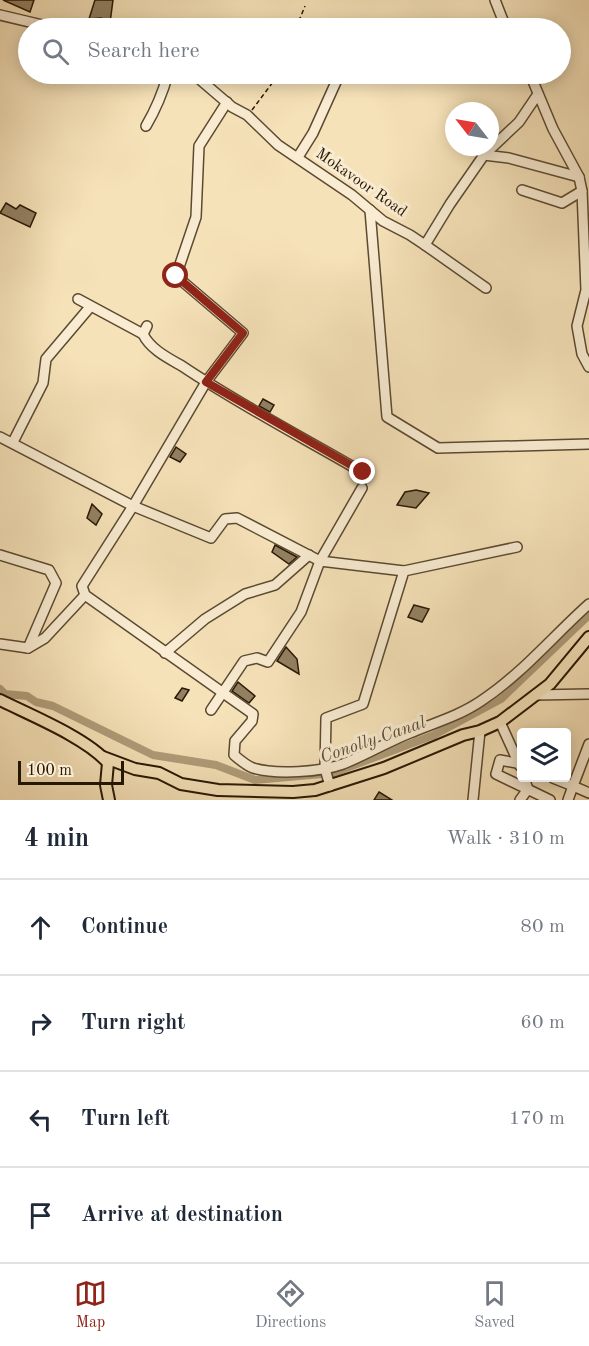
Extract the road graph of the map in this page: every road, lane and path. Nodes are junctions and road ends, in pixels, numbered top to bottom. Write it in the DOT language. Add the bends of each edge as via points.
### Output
graph roads {
  1 [pos="495,0"];
  2 [pos="305,6"];
  3 [pos="0,15"];
  4 [pos="300,18"];
  5 [pos="502,18"];
  6 [pos="18,19"];
  7 [pos="164,84"];
  8 [pos="206,84"];
  9 [pos="271,84"];
  10 [pos="335,84"];
  11 [pos="534,84"];
  12 [pos="538,94"];
  13 [pos="227,102"];
  14 [pos="247,116"];
  15 [pos="146,126"];
  16 [pos="499,139"];
  17 [pos="483,156"];
  18 [pos="492,156"];
  19 [pos="298,157"];
  20 [pos="579,177"];
  21 [pos="522,190"];
  22 [pos="582,191"];
  23 [pos="370,210"];
  24 [pos="425,245"];
  25 [pos="486,288"];
  26 [pos="78,299"];
  27 [pos="90,307"];
  28 [pos="589,367"];
  29 [pos="206,382"];
  30 [pos="0,437"];
  31 [pos="13,442"];
  32 [pos="589,444"];
  33 [pos="363,472"];
  34 [pos="363,488"];
  35 [pos="133,506"];
  36 [pos="517,547"];
  37 [pos="0,555"];
  38 [pos="309,555"];
  39 [pos="320,561"];
  40 [pos="404,571"];
  41 [pos="86,595"];
  42 [pos="589,604"];
  43 [pos="589,637"];
  44 [pos="0,644"];
  45 [pos="28,648"];
  46 [pos="165,653"];
  47 [pos="222,694"];
  48 [pos="589,694"];
  49 [pos="534,695"];
  50 [pos="0,700"];
  51 [pos="211,710"];
  52 [pos="500,722"];
  53 [pos="480,731"];
  54 [pos="589,744"];
  55 [pos="103,757"];
  56 [pos="517,758"];
  57 [pos="517,765"];
  58 [pos="325,769"];
  59 [pos="526,782"];
  60 [pos="564,782"];
  61 [pos="330,786"];
  62 [pos="573,786"];
  63 [pos="528,789"];
  64 [pos="589,793"];
  65 [pos="111,799"];
  66 [pos="473,800"];
  67 [pos="520,800"];
  68 [pos="550,800"];
  69 [pos="568,800"];
  1 -- 5 [label="street"];
  2 -- 4 [label="path"];
  3 -- 6 [label="street"];
  7 -- 15 [label="street"];
  8 -- 13 [label="street, Mokavoor Road"];
  9 -- 14 [label="path"];
  10 -- 19 [label="street"];
  11 -- 12 [label="street"];
  12 -- 16 [label="street" via="519,122"];
  12 -- 20 [label="street"];
  13 -- 14 [label="street, Mokavoor Road"];
  13 -- 29 [label="street" via="199,146 196,216 176,276 243,333"];
  14 -- 19 [label="street, Mokavoor Road" via="278,145"];
  17 -- 24 [label="street"];
  18 -- 20 [label="street"];
  19 -- 23 [label="street, Mokavoor Road"];
  20 -- 22 [label="street"];
  21 -- 22 [label="street" via="562,203"];
  22 -- 28 [label="street" via="586,290 577,326 582,354"];
  23 -- 24 [label="street, Mokavoor Road"];
  23 -- 32 [label="street" via="387,417 438,448"];
  24 -- 25 [label="street, Mokavoor Road"];
  26 -- 27 [label="street"];
  27 -- 29 [label="street" via="145,330 147,342"];
  27 -- 31 [label="street" via="46,359 43,383"];
  29 -- 33 [label="street"];
  29 -- 35 [label="street"];
  30 -- 31 [label="street"];
  31 -- 35 [label="street"];
  34 -- 39 [label="street"];
  35 -- 38 [label="street" via="212,538 225,519 237,518"];
  35 -- 41 [label="street" via="82,586"];
  36 -- 40 [label="street"];
  37 -- 45 [label="street" via="49,570 56,583"];
  38 -- 39 [label="street"];
  38 -- 46 [label="street" via="275,585 245,594 205,619"];
  39 -- 40 [label="street"];
  39 -- 47 [label="street" via="301,612 268,662 257,658 244,661"];
  40 -- 58 [label="street" via="363,704 327,718"];
  41 -- 45 [label="street" via="45,638"];
  41 -- 46 [label="street"];
  42 -- 58 [label="street" via="529,663 480,702"];
  43 -- 49 [label="main road" via="550,684"];
  44 -- 45 [label="street"];
  46 -- 47 [label="street"];
  47 -- 51 [label="street"];
  47 -- 58 [label="street" via="253,714 252,722 235,741 234,755 251,768 274,772"];
  48 -- 49 [label="street"];
  49 -- 52 [label="main road"];
  50 -- 55 [label="main road" via="66,732"];
  52 -- 53 [label="main road"];
  52 -- 56 [label="street"];
  53 -- 61 [label="main road"];
  53 -- 66 [label="street"];
  54 -- 62 [label="street"];
  55 -- 61 [label="main road" via="159,773 181,784 218,790 294,792"];
  55 -- 65 [label="main road" via="108,763 106,785"];
  57 -- 63 [label="street" via="500,760 496,774"];
  58 -- 61 [label="street"];
  59 -- 63 [label="street"];
  60 -- 62 [label="street"];
  62 -- 64 [label="street"];
  62 -- 69 [label="street"];
  63 -- 67 [label="street"];
  63 -- 68 [label="street"];
}
